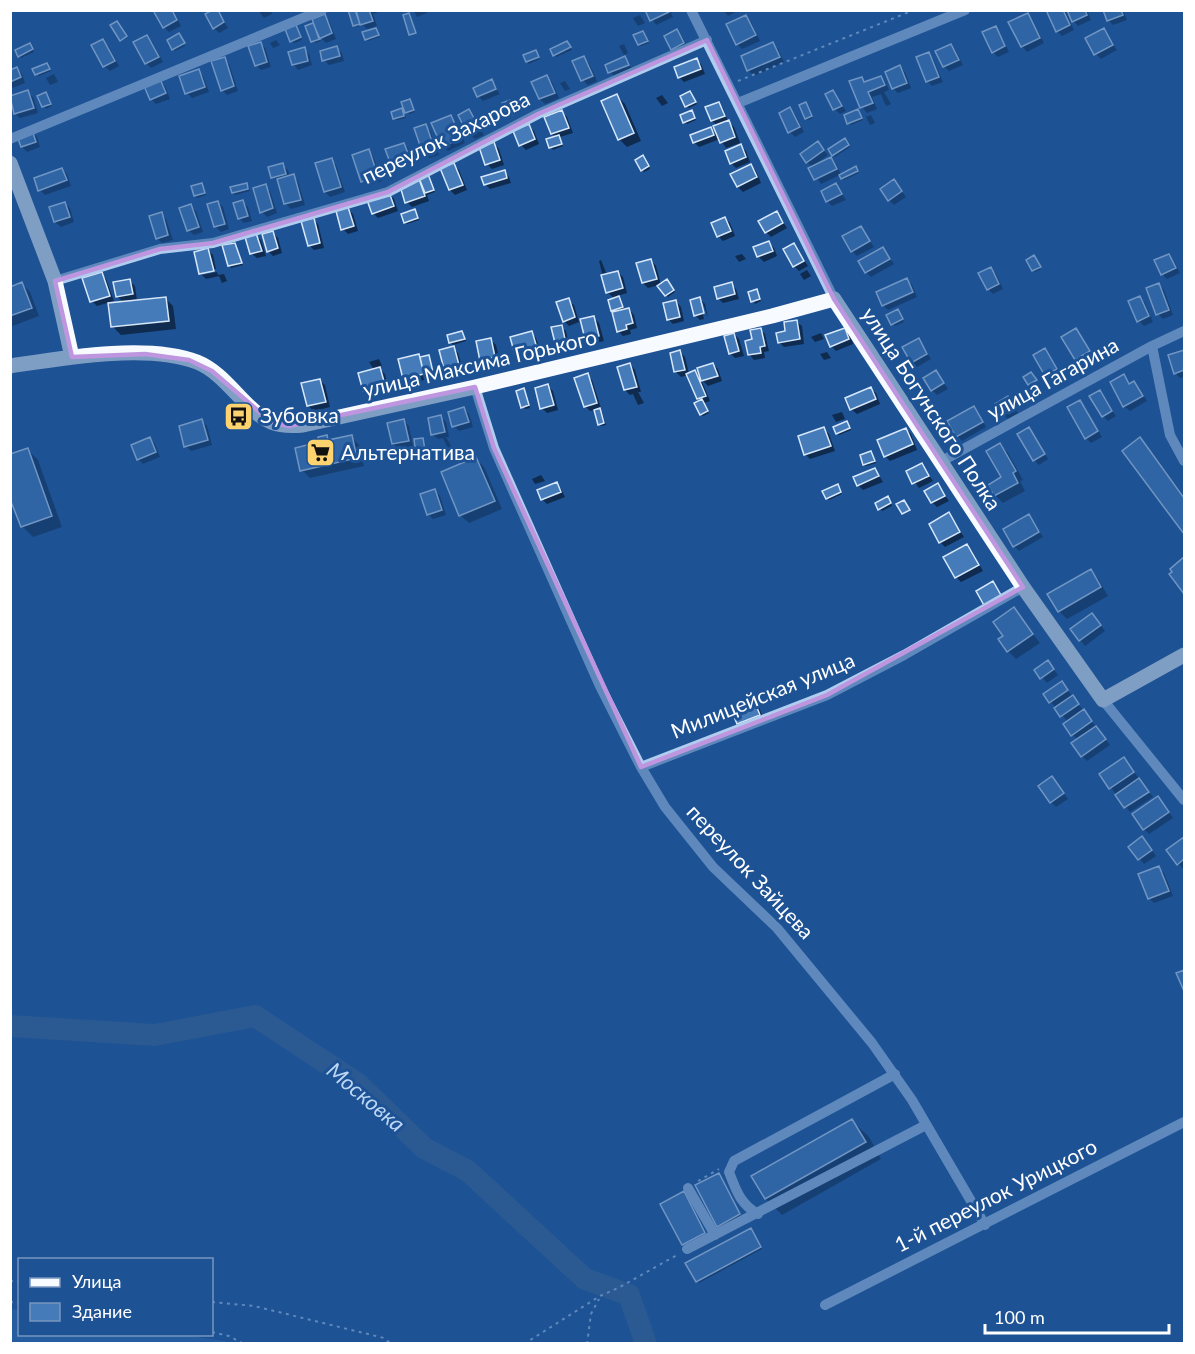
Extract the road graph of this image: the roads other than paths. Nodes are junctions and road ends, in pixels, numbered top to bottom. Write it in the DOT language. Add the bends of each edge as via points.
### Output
graph roads {
  1 [pos="322,10"];
  2 [pos="691,10"];
  3 [pos="965,10"];
  4 [pos="707,40"];
  5 [pos="738,103"];
  6 [pos="10,139"];
  7 [pos="10,163"];
  8 [pos="55,281"];
  9 [pos="834,299"];
  10 [pos="1185,331"];
  11 [pos="1152,346"];
  12 [pos="72,357"];
  13 [pos="10,366"];
  14 [pos="475,387"];
  15 [pos="1185,461"];
  16 [pos="940,462"];
  17 [pos="1023,587"];
  18 [pos="1185,655"];
  19 [pos="1103,700"];
  20 [pos="641,766"];
  21 [pos="1185,800"];
  22 [pos="895,1074"];
  23 [pos="1185,1122"];
  24 [pos="926,1125"];
  25 [pos="688,1188"];
  26 [pos="758,1214"];
  27 [pos="985,1225"];
  28 [pos="715,1235"];
  29 [pos="687,1249"];
  30 [pos="825,1305"];
  1 -- 6 [label="street"];
  2 -- 4 [label="street, улица Богунского Полка"];
  3 -- 5 [label="street"];
  4 -- 5 [label="street, улица Богунского Полка"];
  4 -- 8 [label="street, переулок Захарова" via="538,114 388,192 213,243 160,249"];
  5 -- 9 [label="street, улица Богунского Полка"];
  7 -- 8 [label="main road"];
  8 -- 12 [label="main road"];
  9 -- 14 [label="main road, улица Максима Горького"];
  9 -- 16 [label="main road, улица Богунского Полка"];
  10 -- 11 [label="street, улица Гагарина"];
  11 -- 15 [label="street" via="1170,435"];
  11 -- 16 [label="street, улица Гагарина"];
  12 -- 13 [label="main road, улица Максима Горького"];
  12 -- 14 [label="main road, улица Максима Горького" via="145,354 200,363 272,422 289,426 315,424"];
  14 -- 20 [label="street, переулок Зайцева" via="494,448 600,686"];
  16 -- 17 [label="main road, улица Богунского Полка"];
  17 -- 19 [label="main road, улица Богунского Полка"];
  17 -- 20 [label="street, Милицейская улица" via="827,695"];
  18 -- 19 [label="main road"];
  19 -- 21 [label="street, улица Богунского Полка"];
  20 -- 22 [label="street, переулок Зайцева" via="665,807 701,854 777,928"];
  22 -- 24 [label="street, переулок Зайцева"];
  22 -- 26 [label="street" via="734,1161 729,1172 739,1198"];
  23 -- 27 [label="street, 1-й переулок Урицкого"];
  24 -- 26 [label="street"];
  24 -- 27 [label="street, переулок Зайцева"];
  25 -- 28 [label="street"];
  26 -- 28 [label="street"];
  27 -- 30 [label="street, 1-й переулок Урицкого"];
  28 -- 29 [label="street"];
}
